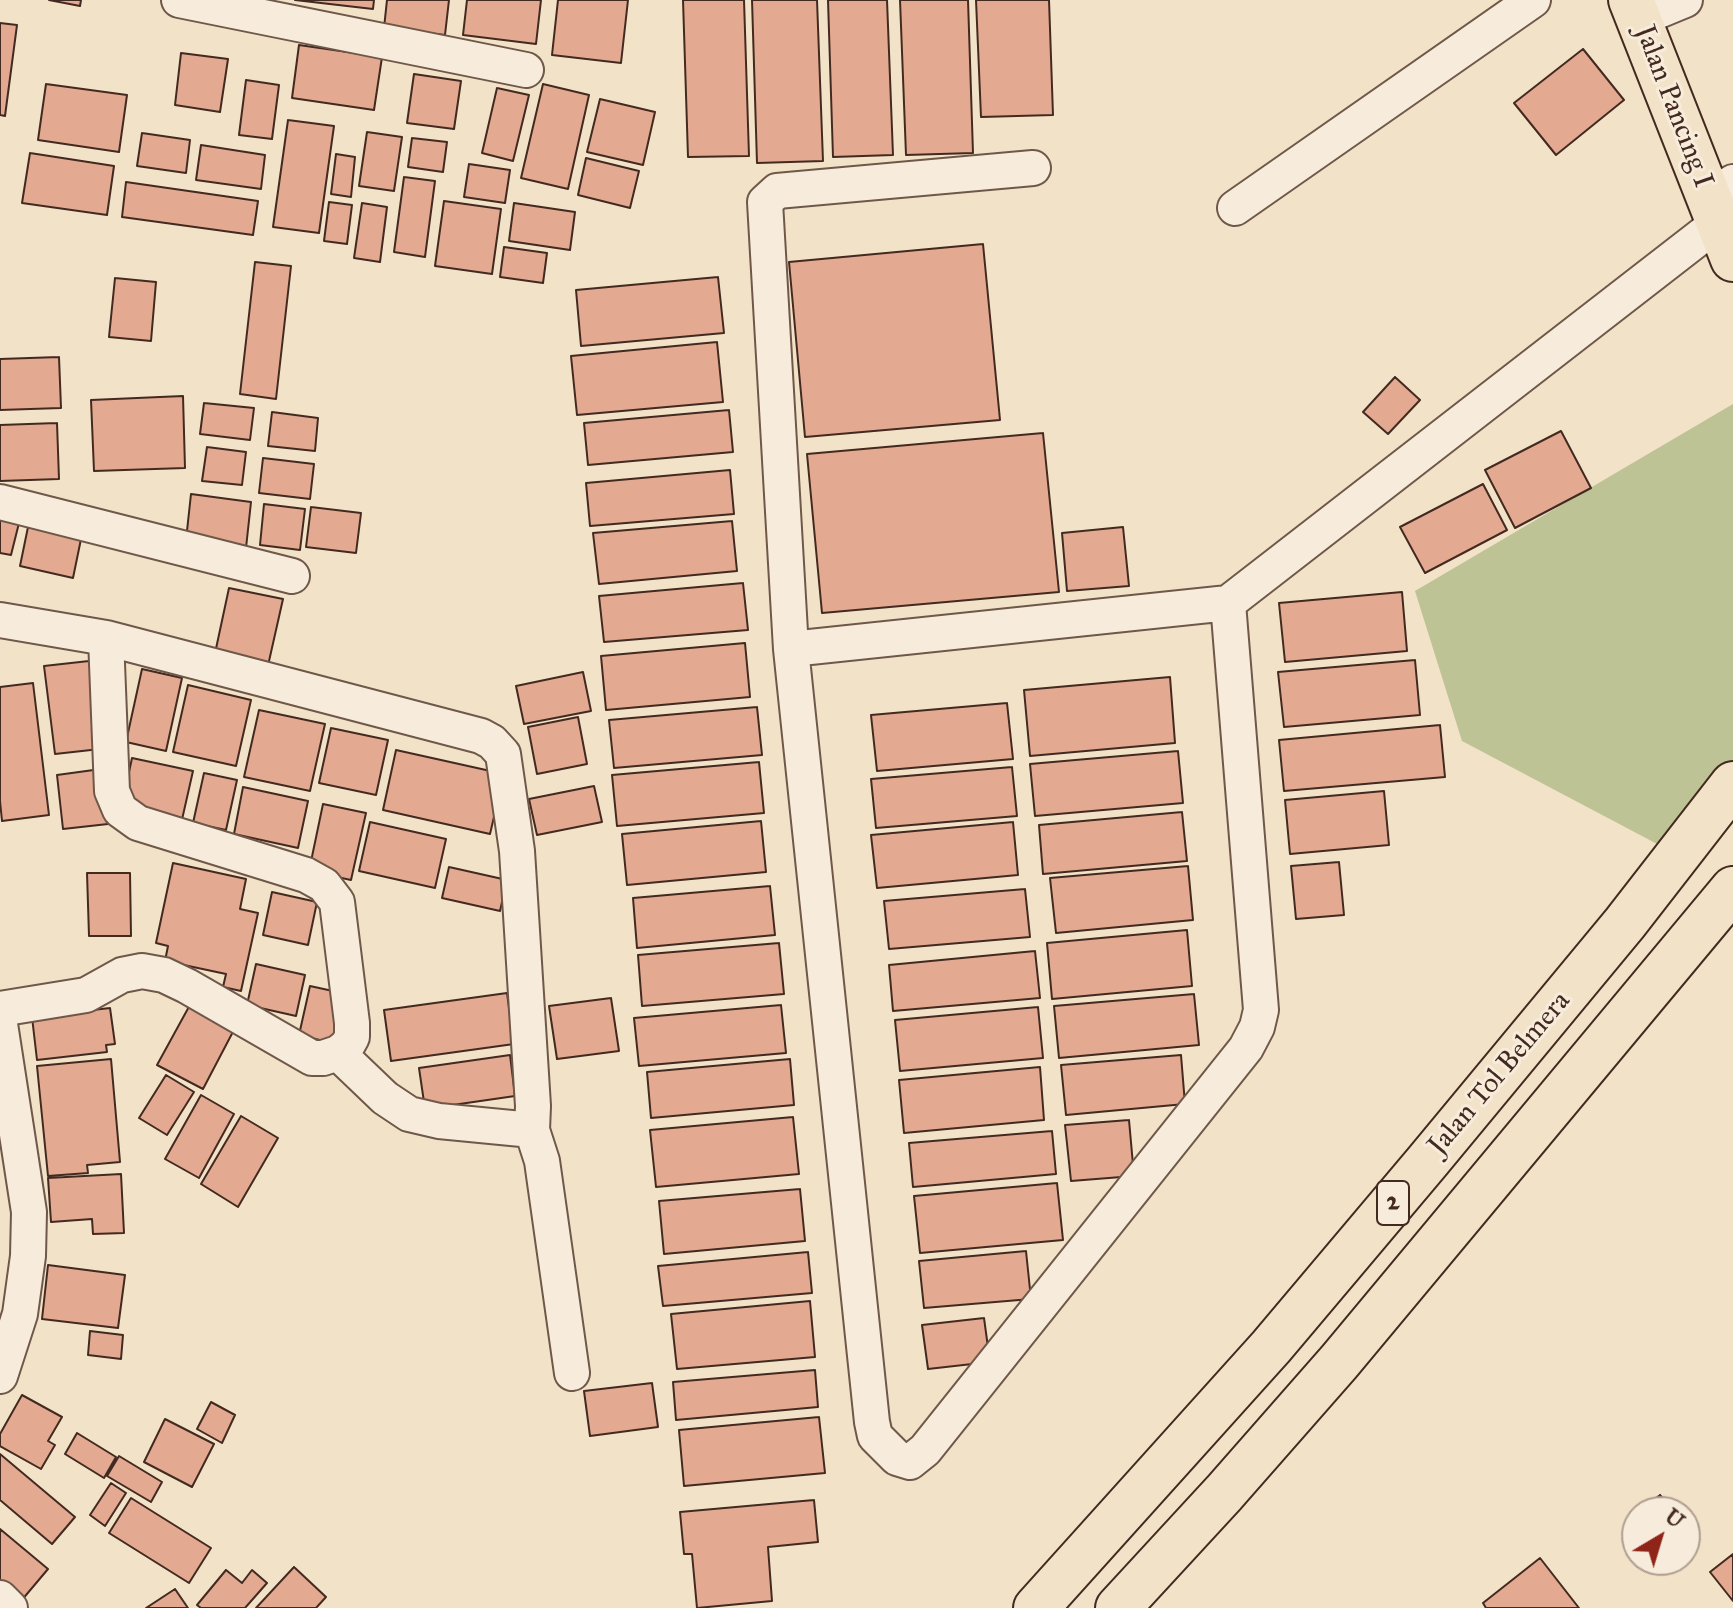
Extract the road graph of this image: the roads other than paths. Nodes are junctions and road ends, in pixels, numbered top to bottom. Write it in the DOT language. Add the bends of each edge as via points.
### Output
graph roads {
  1 [pos="179,0"];
  2 [pos="1533,0"];
  3 [pos="1685,0"];
  4 [pos="1635,10"];
  5 [pos="526,70"];
  6 [pos="1033,168"];
  7 [pos="1235,208"];
  8 [pos="1723,215"];
  9 [pos="0,502"];
  10 [pos="292,576"];
  11 [pos="1228,603"];
  12 [pos="0,620"];
  13 [pos="106,638"];
  14 [pos="791,649"];
  15 [pos="1733,784"];
  16 [pos="1733,889"];
  17 [pos="0,1009"];
  18 [pos="0,1024"];
  19 [pos="338,1053"];
  20 [pos="532,1130"];
  21 [pos="572,1373"];
  22 [pos="0,1376"];
  23 [pos="0,1598"];
  24 [pos="10,1608"];
  25 [pos="1036,1608"];
  26 [pos="1118,1608"];
  1 -- 5 [label="street"];
  2 -- 7 [label="street"];
  3 -- 4 [label="street"];
  4 -- 8 [label="main road, Jalan Pancing I"];
  6 -- 14 [label="street" via="777,191 765,202"];
  8 -- 11 [label="street"];
  9 -- 10 [label="street"];
  11 -- 14 [label="street"];
  11 -- 14 [label="street" via="1261,1010 1257,1027 1246,1048 935,1438 910,1462 882,1445 872,1422"];
  12 -- 13 [label="street"];
  13 -- 19 [label="street" via="112,791 120,810 138,823 306,875 324,885 337,902 352,1023 352,1037"];
  13 -- 20 [label="street" via="481,736 503,754 517,851"];
  15 -- 25 [label="main road, Jalan Tol Belmera / 2" via="1418,1174"];
  16 -- 26 [label="main road, 2" via="1339,1362"];
  17 -- 19 [label="street" via="86,995 122,975 142,971 187,986 300,1053 312,1058"];
  18 -- 22 [label="street" via="29,1212 20,1314"];
  19 -- 20 [label="street" via="409,1114"];
  20 -- 21 [label="street" via="542,1161"];
  23 -- 24 [label="street"];
}
